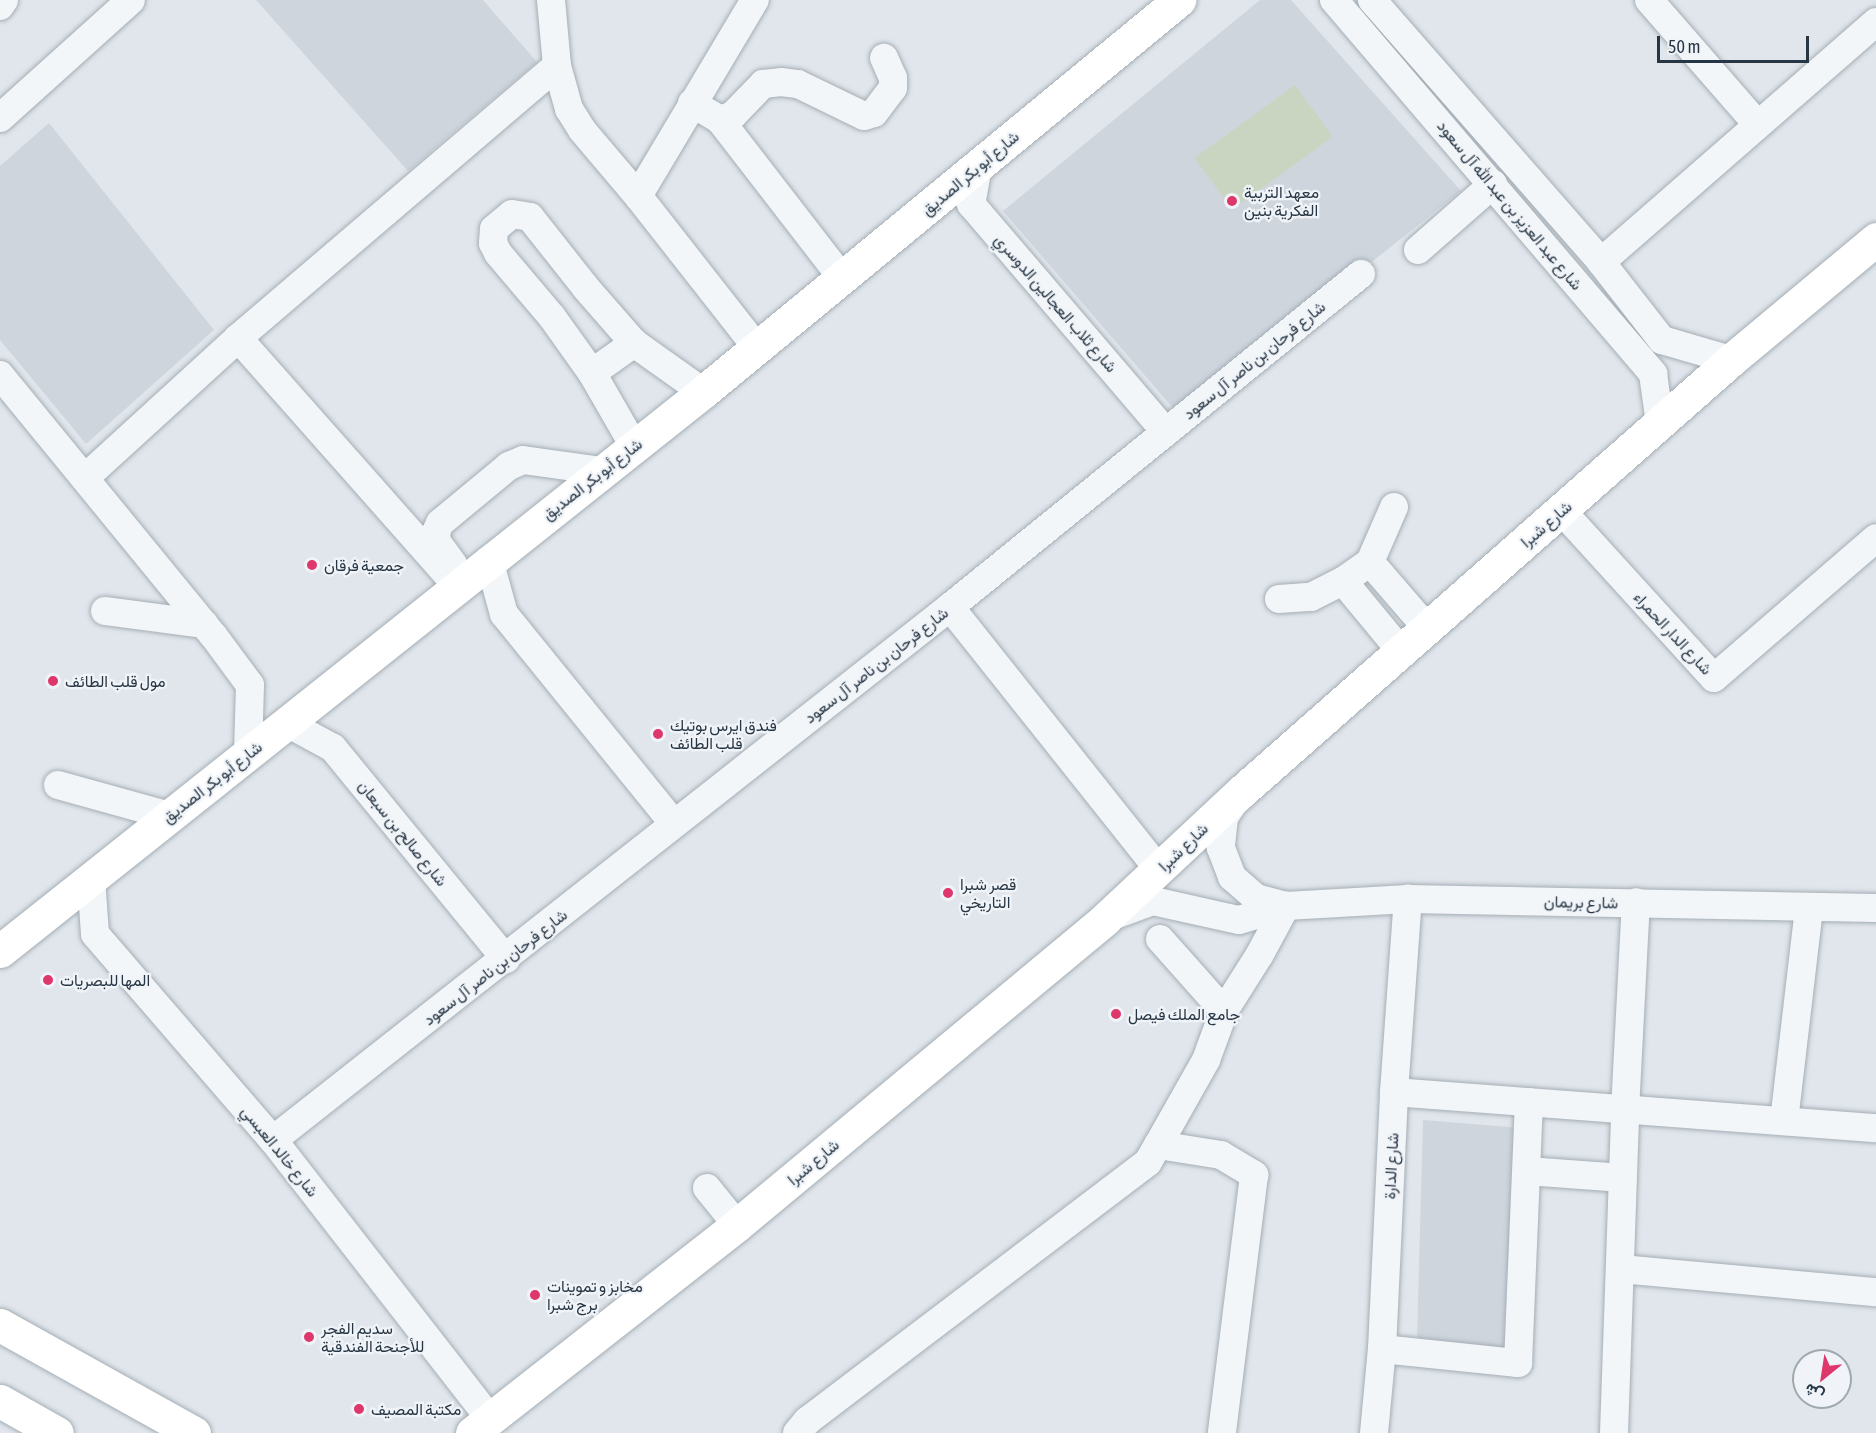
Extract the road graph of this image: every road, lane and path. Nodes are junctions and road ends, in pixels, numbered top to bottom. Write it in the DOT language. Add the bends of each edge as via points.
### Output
graph roads {
  1 [pos="4,0"];
  2 [pos="131,0"];
  3 [pos="551,0"];
  4 [pos="755,0"];
  5 [pos="1179,0"];
  6 [pos="1334,0"];
  7 [pos="1649,0"];
  8 [pos="1378,2"];
  9 [pos="0,6"];
  10 [pos="1876,22"];
  11 [pos="884,58"];
  12 [pos="557,66"];
  13 [pos="692,103"];
  14 [pos="0,118"];
  15 [pos="720,120"];
  16 [pos="1757,124"];
  17 [pos="978,165"];
  18 [pos="1493,184"];
  19 [pos="638,196"];
  20 [pos="1876,240"];
  21 [pos="1418,250"];
  22 [pos="1601,262"];
  23 [pos="1361,274"];
  24 [pos="842,278"];
  25 [pos="586,288"];
  26 [pos="552,317"];
  27 [pos="238,338"];
  28 [pos="634,343"];
  29 [pos="757,348"];
  30 [pos="1731,360"];
  31 [pos="592,373"];
  32 [pos="0,375"];
  33 [pos="703,392"];
  34 [pos="1660,423"];
  35 [pos="1166,432"];
  36 [pos="634,446"];
  37 [pos="602,471"];
  38 [pos="86,477"];
  39 [pos="1395,507"];
  40 [pos="1562,510"];
  41 [pos="1876,538"];
  42 [pos="1370,562"];
  43 [pos="471,576"];
  44 [pos="1343,581"];
  45 [pos="1279,599"];
  46 [pos="950,608"];
  47 [pos="105,611"];
  48 [pos="204,624"];
  49 [pos="1427,628"];
  50 [pos="1401,651"];
  51 [pos="287,723"];
  52 [pos="248,754"];
  53 [pos="58,785"];
  54 [pos="1242,791"];
  55 [pos="170,816"];
  56 [pos="673,823"];
  57 [pos="1159,870"];
  58 [pos="91,878"];
  59 [pos="1408,899"];
  60 [pos="1636,902"];
  61 [pos="1286,906"];
  62 [pos="1809,908"];
  63 [pos="1876,908"];
  64 [pos="1105,919"];
  65 [pos="1160,939"];
  66 [pos="0,951"];
  67 [pos="506,959"];
  68 [pos="1224,1011"];
  69 [pos="1394,1092"];
  70 [pos="1529,1102"];
  71 [pos="1625,1110"];
  72 [pos="1784,1121"];
  73 [pos="1876,1128"];
  74 [pos="273,1140"];
  75 [pos="1158,1145"];
  76 [pos="1527,1171"];
  77 [pos="1623,1178"];
  78 [pos="707,1188"];
  79 [pos="737,1226"];
  80 [pos="1621,1269"];
  81 [pos="1876,1292"];
  82 [pos="0,1325"];
  83 [pos="1382,1349"];
  84 [pos="0,1401"];
  85 [pos="481,1426"];
  86 [pos="45,1430"];
  87 [pos="194,1433"];
  88 [pos="797,1433"];
  89 [pos="1222,1433"];
  90 [pos="1374,1433"];
  91 [pos="1614,1433"];
  1 -- 9 [label="street"];
  2 -- 14 [label="street"];
  3 -- 12 [label="street"];
  4 -- 13 [label="street"];
  5 -- 17 [label="main road, شارع أبو بكر الصديق"];
  6 -- 18 [label="street, شارع عبد العزيز بن عبد الله آل سعود"];
  7 -- 16 [label="street"];
  8 -- 22 [label="street, شارع عبد العزيز بن عبد الله آل سعود"];
  10 -- 16 [label="street"];
  11 -- 15 [label="street" via="893,88 874,113 864,116 798,84 781,82 763,84 733,115"];
  12 -- 19 [label="street" via="560,86 582,130"];
  12 -- 27 [label="street"];
  13 -- 15 [label="street"];
  13 -- 19 [label="street"];
  15 -- 24 [label="street"];
  16 -- 22 [label="street"];
  17 -- 24 [label="main road, شارع أبو بكر الصديق"];
  17 -- 35 [label="street, شارع ثلاب العجالين الدوسري" via="971,204"];
  18 -- 21 [label="street"];
  18 -- 34 [label="street, شارع عبد العزيز بن عبد الله آل سعود" via="1653,374"];
  19 -- 29 [label="street"];
  20 -- 30 [label="main road, شارع شبرا"];
  22 -- 30 [label="street, شارع عبد العزيز بن عبد الله آل سعود" via="1662,340"];
  23 -- 35 [label="street, شارع فرحان بن ناصر آل سعود"];
  24 -- 29 [label="main road, شارع أبو بكر الصديق"];
  25 -- 26 [label="street"];
  25 -- 26 [label="street" via="530,217 512,214 494,229 493,243 498,253"];
  25 -- 28 [label="street"];
  26 -- 31 [label="street"];
  27 -- 38 [label="street"];
  27 -- 43 [label="street"];
  28 -- 31 [label="street"];
  28 -- 33 [label="street"];
  29 -- 33 [label="main road, شارع أبو بكر الصديق"];
  30 -- 34 [label="main road, شارع شبرا"];
  31 -- 36 [label="street"];
  32 -- 38 [label="street"];
  33 -- 36 [label="main road, شارع أبو بكر الصديق"];
  34 -- 40 [label="main road, شارع شبرا"];
  35 -- 46 [label="street, شارع فرحان بن ناصر آل سعود"];
  36 -- 37 [label="main road, شارع أبو بكر الصديق"];
  37 -- 43 [label="main road, شارع أبو بكر الصديق"];
  37 -- 43 [label="street" via="523,460 509,466 440,523 436,532 437,542"];
  38 -- 48 [label="street"];
  39 -- 42 [label="street"];
  40 -- 41 [label="street, شارع الدار الحمراء" via="1714,678"];
  40 -- 49 [label="main road, شارع شبرا"];
  42 -- 44 [label="street"];
  42 -- 49 [label="street"];
  43 -- 51 [label="main road, شارع أبو بكر الصديق"];
  43 -- 56 [label="street"];
  44 -- 45 [label="street" via="1311,597"];
  44 -- 50 [label="street"];
  46 -- 56 [label="street, شارع فرحان بن ناصر آل سعود"];
  46 -- 57 [label="street"];
  47 -- 48 [label="street"];
  48 -- 52 [label="street" via="250,685"];
  49 -- 50 [label="main road, شارع شبرا"];
  50 -- 54 [label="main road, شارع شبرا"];
  51 -- 52 [label="main road, شارع أبو بكر الصديق"];
  51 -- 67 [label="street, شارع صالح بن سبعان" via="333,748"];
  52 -- 55 [label="main road, شارع أبو بكر الصديق"];
  53 -- 55 [label="street"];
  54 -- 57 [label="main road, شارع شبرا"];
  54 -- 61 [label="street" via="1224,817 1221,848 1232,877 1256,898"];
  55 -- 58 [label="main road, شارع أبو بكر الصديق"];
  56 -- 67 [label="street, شارع فرحان بن ناصر آل سعود"];
  57 -- 64 [label="main road, شارع شبرا"];
  58 -- 66 [label="main road, شارع أبو بكر الصديق"];
  58 -- 74 [label="street, شارع خالد العبسي" via="95,934"];
  59 -- 60 [label="street, شارع بريمان"];
  59 -- 61 [label="street, شارع بريمان"];
  59 -- 69 [label="street, شارع الدارة"];
  60 -- 62 [label="street, شارع بريمان"];
  60 -- 71 [label="street"];
  61 -- 64 [label="street" via="1239,920 1153,901"];
  61 -- 68 [label="street"];
  62 -- 63 [label="street, شارع بريمان"];
  62 -- 72 [label="street"];
  64 -- 79 [label="main road, شارع شبرا"];
  65 -- 68 [label="street"];
  67 -- 74 [label="street, شارع فرحان بن ناصر آل سعود"];
  68 -- 75 [label="street" via="1206,1060"];
  69 -- 70 [label="street"];
  69 -- 83 [label="street, شارع الدارة"];
  70 -- 71 [label="street"];
  70 -- 76 [label="street"];
  71 -- 72 [label="street"];
  71 -- 77 [label="street"];
  72 -- 73 [label="street"];
  74 -- 85 [label="street, شارع خالد العبسي" via="376,1263"];
  75 -- 88 [label="street" via="1148,1162 807,1421"];
  75 -- 89 [label="street" via="1221,1155 1254,1175"];
  76 -- 77 [label="street"];
  76 -- 83 [label="street" via="1518,1363"];
  77 -- 80 [label="street"];
  78 -- 79 [label="street"];
  79 -- 85 [label="main road, شارع شبرا"];
  80 -- 81 [label="street"];
  80 -- 91 [label="street"];
  82 -- 87 [label="main road"];
  83 -- 90 [label="street, شارع الدارة"];
  84 -- 86 [label="main road"];
}
